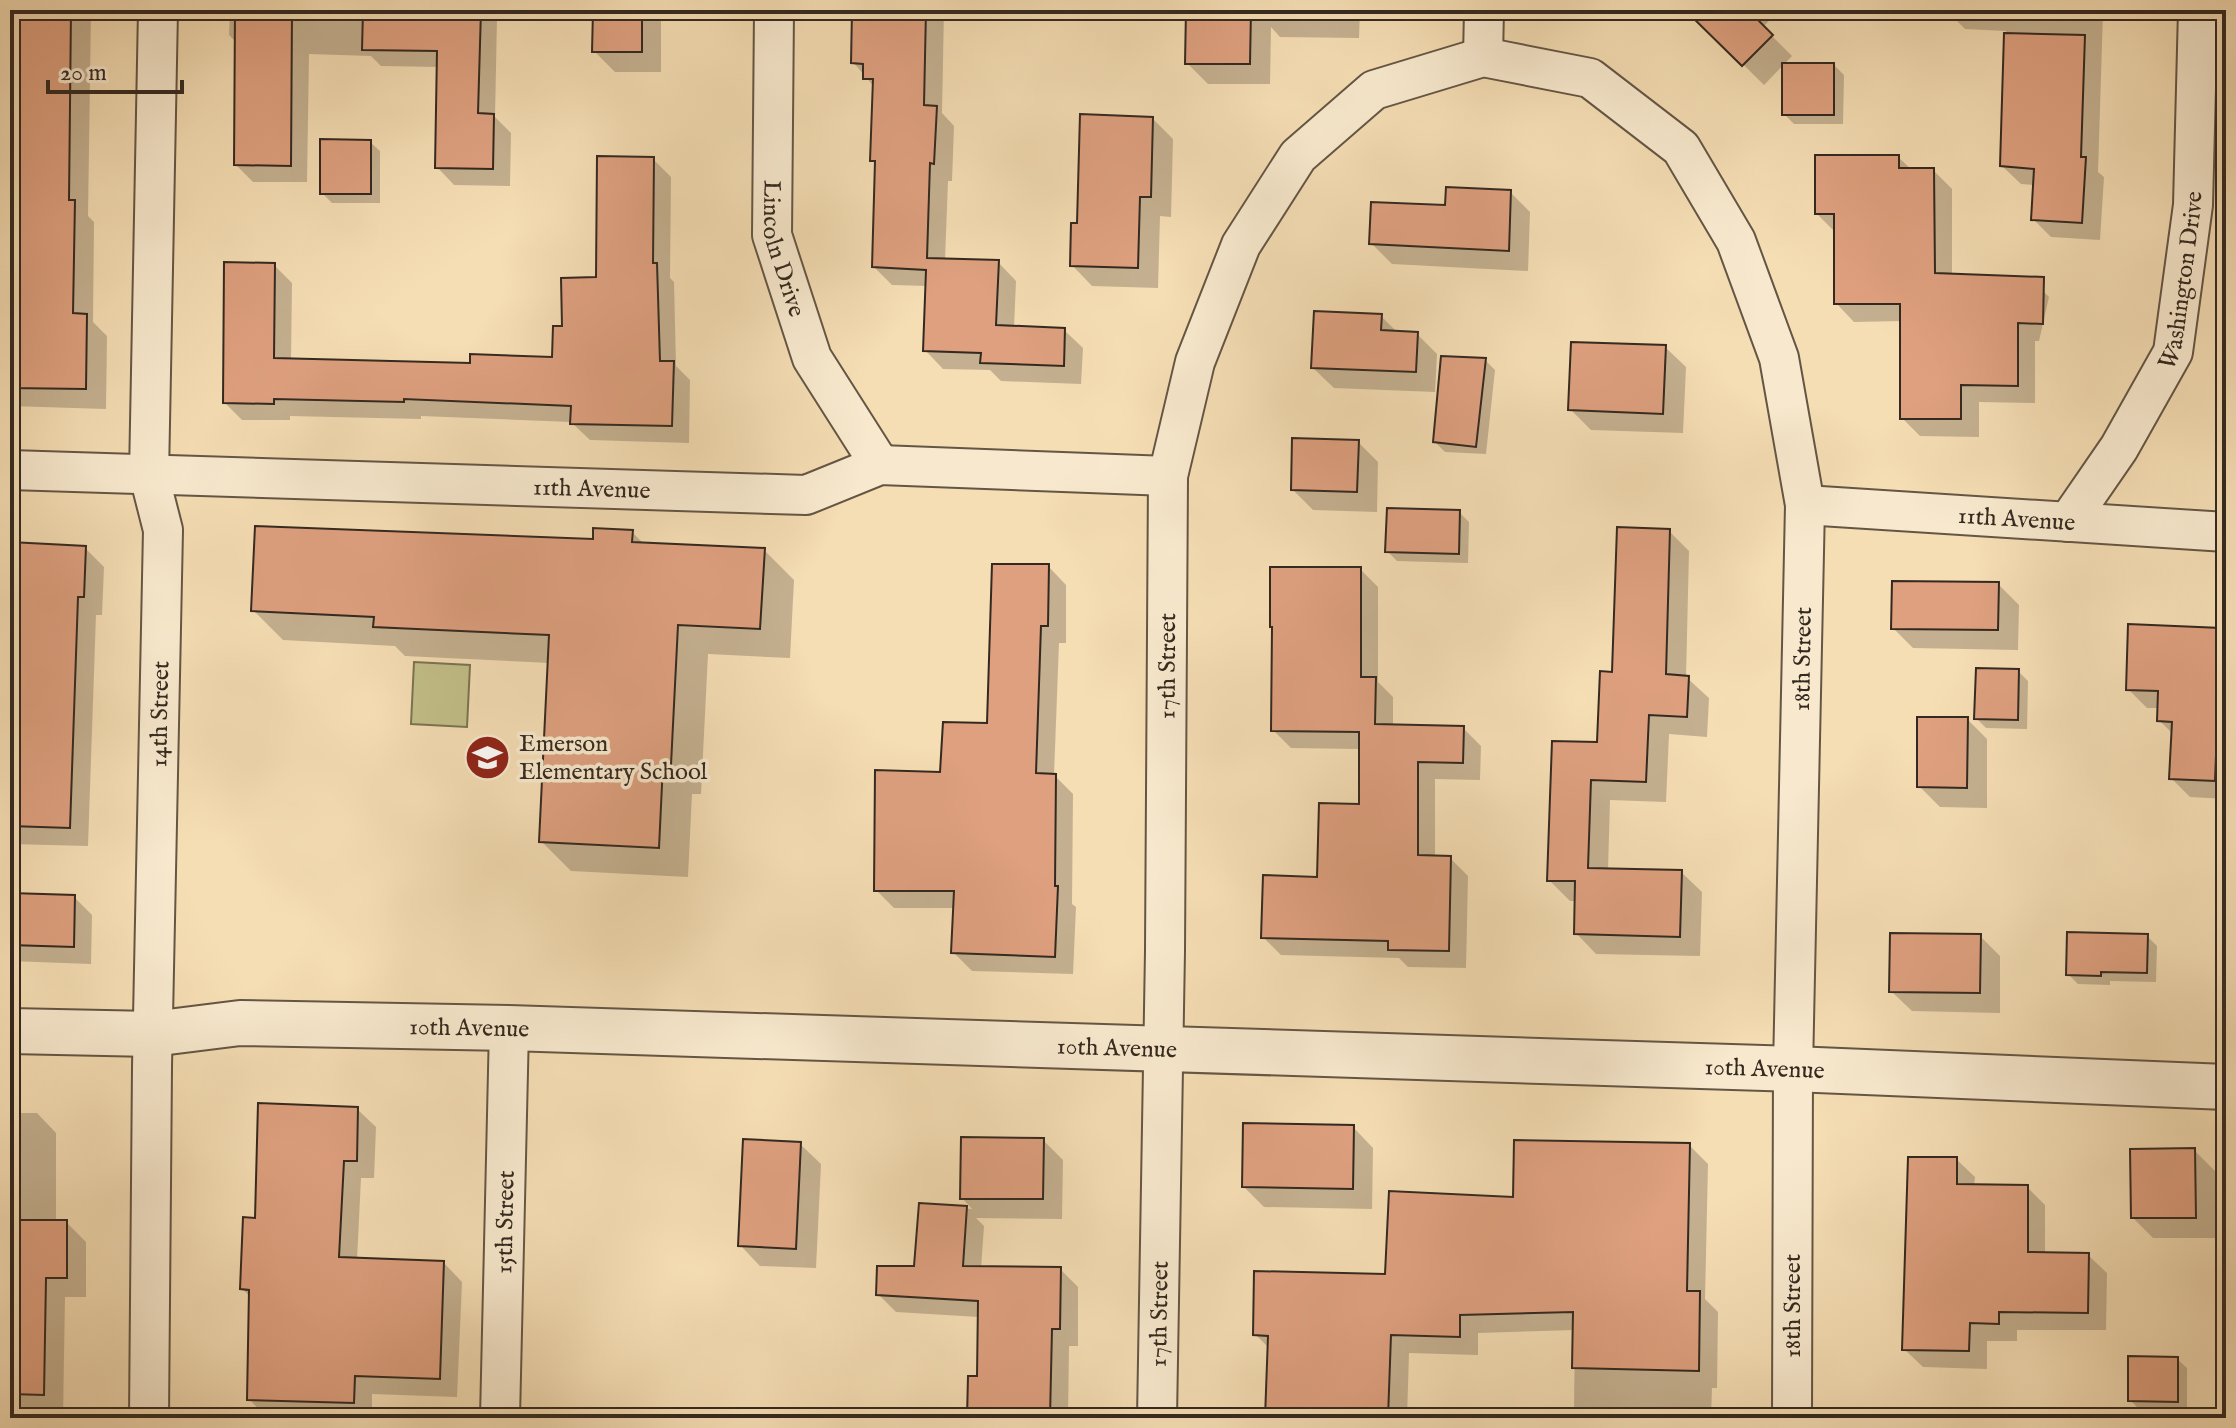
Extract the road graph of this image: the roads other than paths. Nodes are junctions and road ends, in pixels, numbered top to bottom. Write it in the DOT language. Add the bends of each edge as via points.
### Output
graph roads {
  1 [pos="158,10"];
  2 [pos="774,10"];
  3 [pos="1484,10"];
  4 [pos="2198,10"];
  5 [pos="1483,57"];
  6 [pos="880,465"];
  7 [pos="10,470"];
  8 [pos="149,475"];
  9 [pos="1168,476"];
  10 [pos="1805,505"];
  11 [pos="2068,522"];
  12 [pos="2226,532"];
  13 [pos="509,1028"];
  14 [pos="10,1031"];
  15 [pos="152,1034"];
  16 [pos="1163,1050"];
  17 [pos="1793,1069"];
  18 [pos="2226,1087"];
  19 [pos="149,1418"];
  20 [pos="500,1418"];
  21 [pos="1157,1418"];
  22 [pos="1792,1418"];
  1 -- 8 [label="street, 14th Street"];
  2 -- 6 [label="street, Lincoln Drive" via="772,235 812,358"];
  3 -- 5 [label="street"];
  4 -- 11 [label="street, Washington Drive" via="2193,205 2173,352 2119,448"];
  5 -- 9 [label="street, 17th Street" via="1374,90 1298,156 1241,245 1195,362"];
  5 -- 10 [label="street, 18th Street" via="1590,78 1681,148 1736,241 1779,358"];
  6 -- 8 [label="street, 11th Avenue" via="806,495"];
  6 -- 9 [label="street, 11th Avenue"];
  7 -- 8 [label="street, 11th Avenue"];
  8 -- 15 [label="street, 14th Street" via="163,530"];
  9 -- 16 [label="street, 17th Street"];
  10 -- 11 [label="street, 11th Avenue"];
  10 -- 17 [label="street, 18th Street"];
  11 -- 12 [label="street, 11th Avenue"];
  13 -- 15 [label="street, 10th Avenue" via="240,1023"];
  13 -- 16 [label="street, 10th Avenue"];
  13 -- 20 [label="street, 15th Street"];
  14 -- 15 [label="street, 10th Avenue"];
  15 -- 19 [label="street, 14th Street"];
  16 -- 17 [label="street, 10th Avenue"];
  16 -- 21 [label="street, 17th Street"];
  17 -- 18 [label="street, 10th Avenue"];
  17 -- 22 [label="street, 18th Street"];
}
